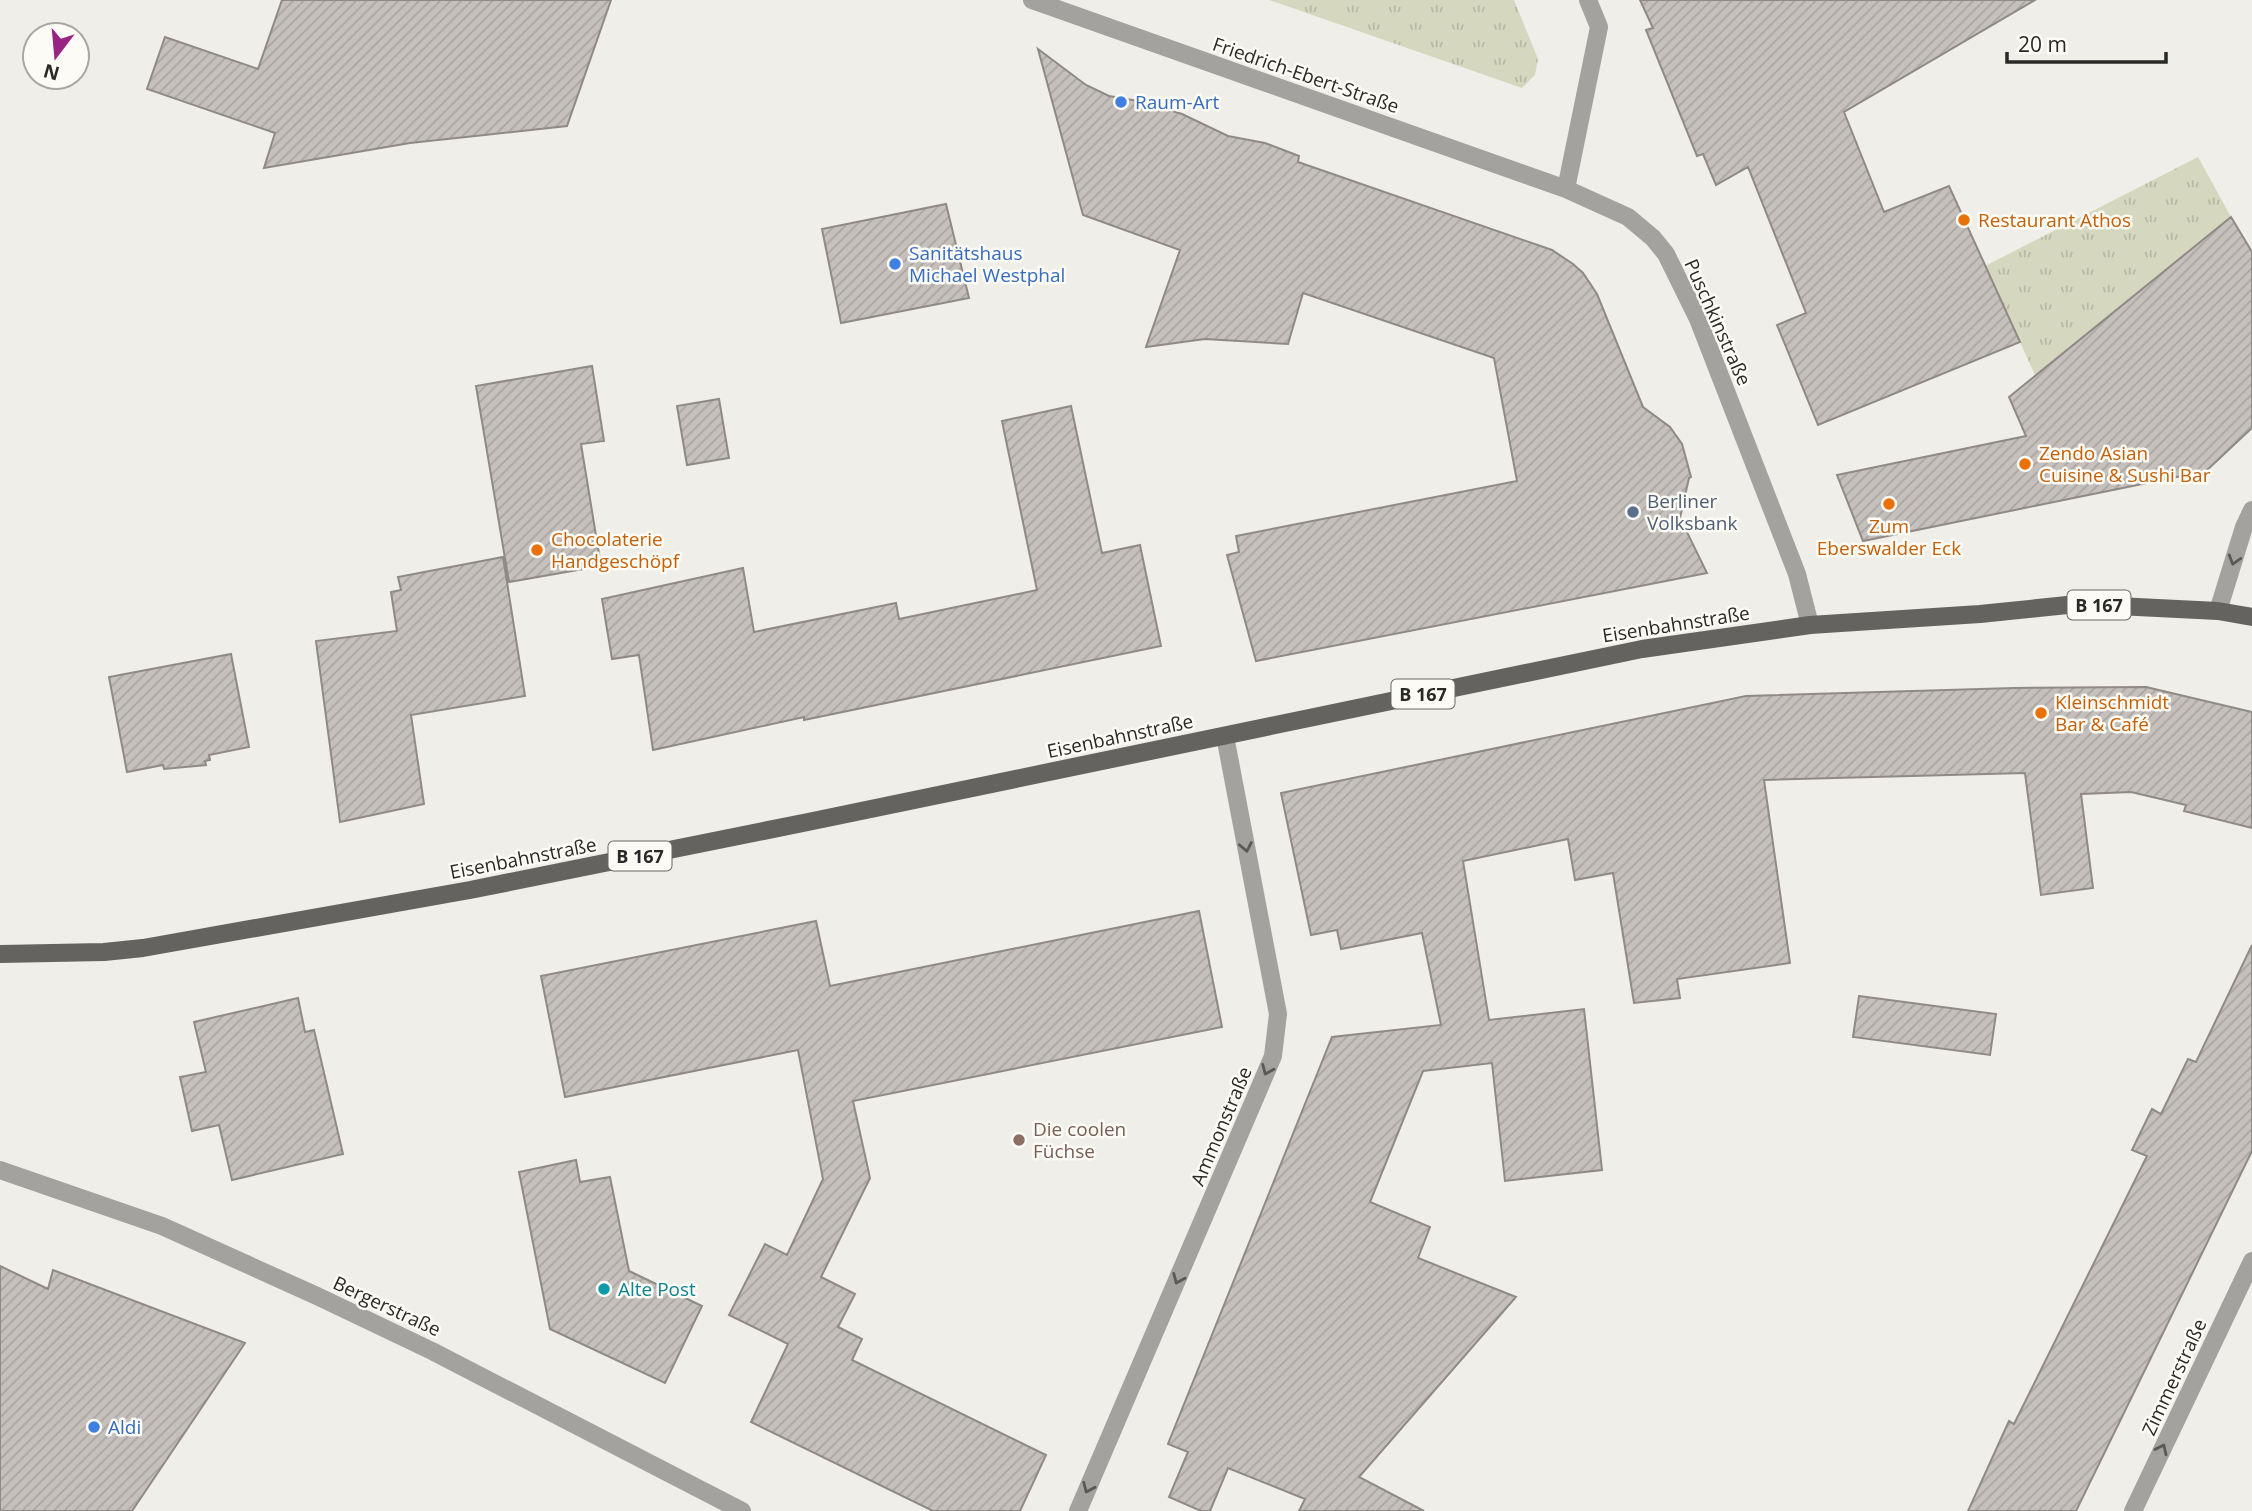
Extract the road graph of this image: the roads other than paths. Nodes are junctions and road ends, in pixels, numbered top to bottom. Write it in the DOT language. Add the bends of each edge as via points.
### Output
graph roads {
  1 [pos="1032,0"];
  2 [pos="1588,0"];
  3 [pos="1566,189"];
  4 [pos="2252,510"];
  5 [pos="2218,611"];
  6 [pos="2252,617"];
  7 [pos="1810,625"];
  8 [pos="1225,736"];
  9 [pos="0,954"];
  10 [pos="0,1170"];
  11 [pos="2252,1261"];
  12 [pos="742,1511"];
  13 [pos="1078,1511"];
  14 [pos="2133,1511"];
  1 -- 3 [label="street, Friedrich-Ebert-Straße"];
  2 -- 3 [label="street" via="1599,27"];
  3 -- 7 [label="street, Puschkinstraße" via="1628,217 1666,254 1699,319 1797,574"];
  4 -- 5 [label="street, one-way"];
  5 -- 6 [label="main road, Eisenbahnstraße / B 167"];
  5 -- 7 [label="main road, Eisenbahnstraße / B 167" via="2077,604"];
  7 -- 8 [label="main road, Eisenbahnstraße / B 167" via="1621,653"];
  8 -- 9 [label="main road, Eisenbahnstraße / B 167" via="470,890 143,948"];
  8 -- 13 [label="street, Ammonstraße, one-way" via="1278,1014 1273,1056"];
  10 -- 12 [label="street, Bergerstraße" via="162,1226 317,1296 432,1350"];
  14 -- 11 [label="street, Zimmerstraße, one-way"];
}
